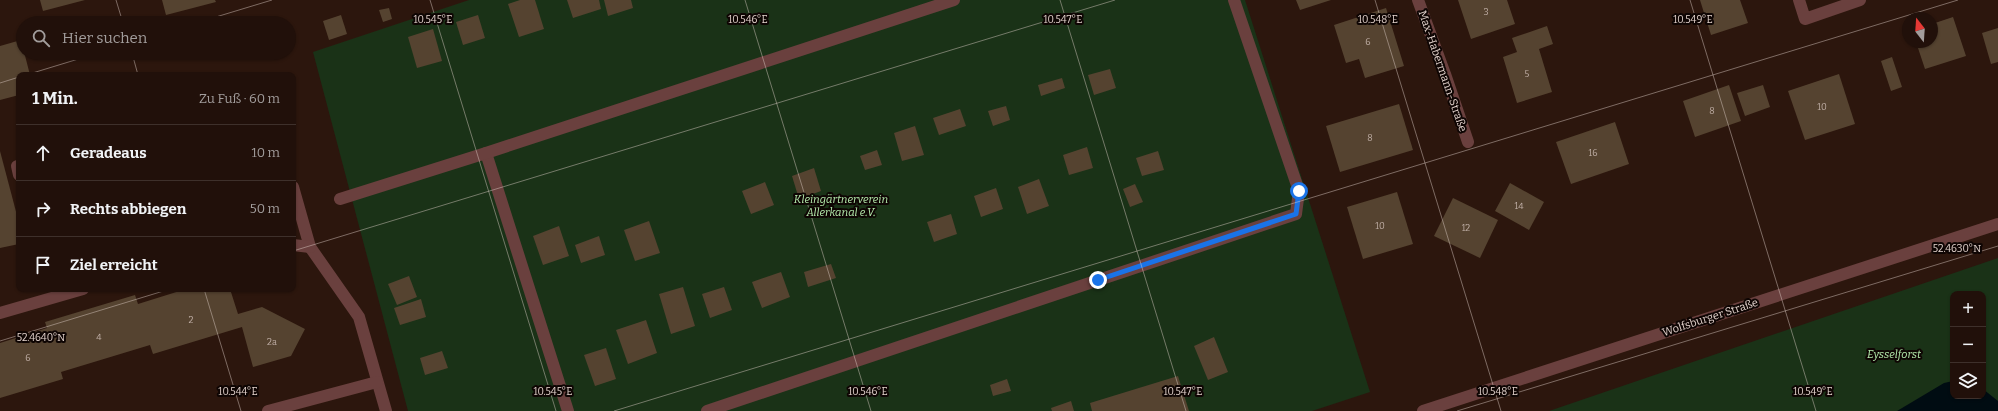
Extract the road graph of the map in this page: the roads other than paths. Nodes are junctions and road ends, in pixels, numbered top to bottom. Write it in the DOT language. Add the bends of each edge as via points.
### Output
graph roads {
  1 [pos="954,0"];
  2 [pos="1234,0"];
  3 [pos="1418,0"];
  4 [pos="1799,0"];
  5 [pos="1860,0"];
  6 [pos="1468,142"];
  7 [pos="486,153"];
  8 [pos="296,197"];
  9 [pos="340,199"];
  10 [pos="1998,224"];
  11 [pos="296,245"];
  12 [pos="310,247"];
  13 [pos="63,292"];
  14 [pos="49,294"];
  15 [pos="0,313"];
  16 [pos="377,382"];
  17 [pos="268,411"];
  18 [pos="386,411"];
  19 [pos="568,411"];
  20 [pos="706,411"];
  21 [pos="1423,411"];
  1 -- 7 [label="street"];
  2 -- 20 [label="street" via="1299,191 1296,214"];
  3 -- 6 [label="street, Max-Habermann-Straße"];
  4 -- 5 [label="street" via="1805,19"];
  7 -- 9 [label="street"];
  7 -- 19 [label="street"];
  8 -- 12 [label="street"];
  10 -- 21 [label="street, Wolfsburger Straße"];
  11 -- 12 [label="street"];
  12 -- 16 [label="street" via="359,317"];
  13 -- 14 [label="street"];
  14 -- 15 [label="street"];
  16 -- 17 [label="street"];
  16 -- 18 [label="street"];
}
